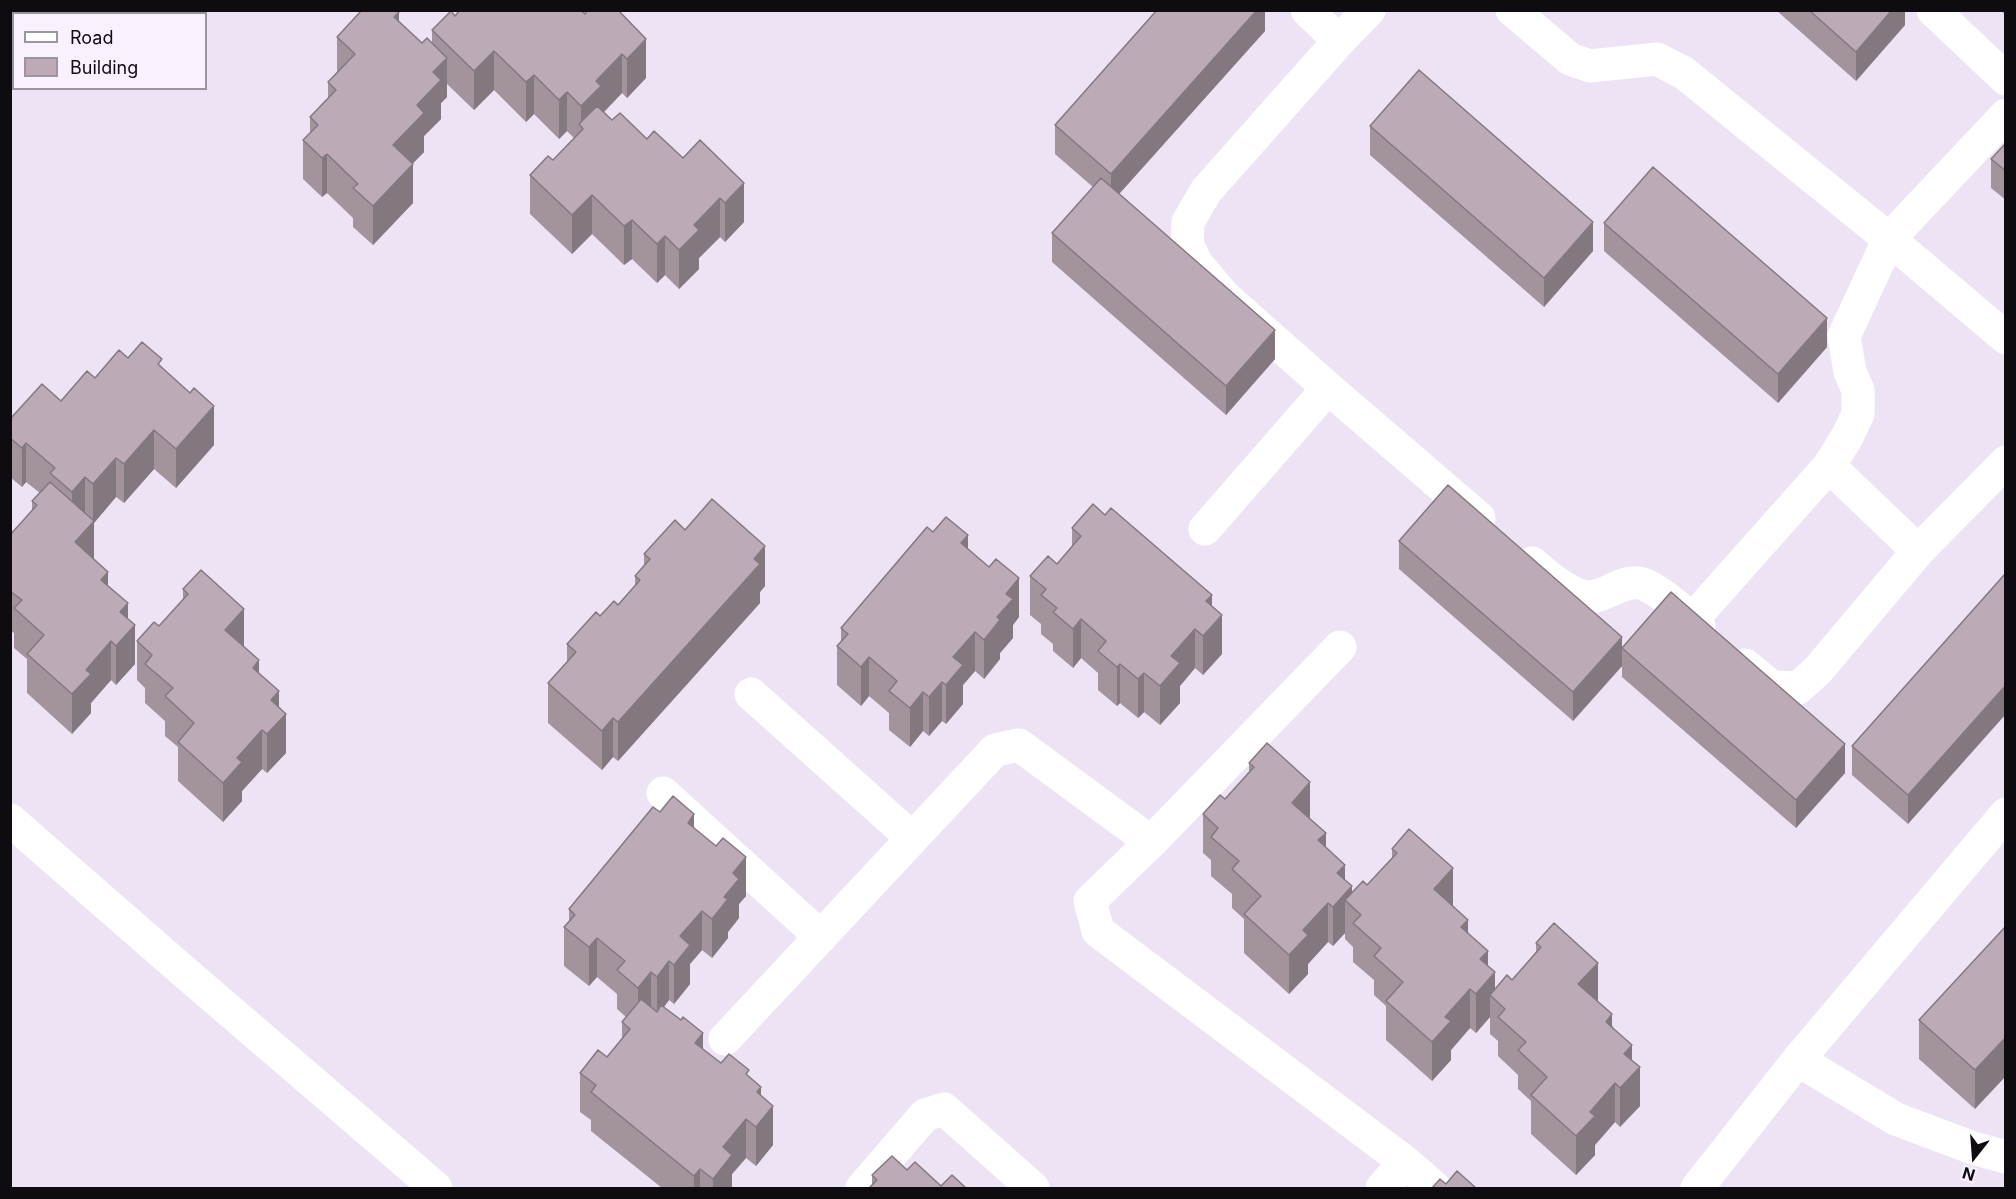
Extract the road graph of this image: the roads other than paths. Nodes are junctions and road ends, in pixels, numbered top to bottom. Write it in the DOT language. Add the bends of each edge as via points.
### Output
graph roads {
  1 [pos="1307,10"];
  2 [pos="1369,10"];
  3 [pos="1512,10"];
  4 [pos="1933,10"];
  5 [pos="1339,41"];
  6 [pos="2006,79"];
  7 [pos="2006,115"];
  8 [pos="1889,239"];
  9 [pos="2006,338"];
  10 [pos="1328,388"];
  11 [pos="2006,462"];
  12 [pos="1829,466"];
  13 [pos="1205,529"];
  14 [pos="1918,551"];
  15 [pos="1692,620"];
  16 [pos="1340,647"];
  17 [pos="751,694"];
  18 [pos="663,793"];
  19 [pos="2006,814"];
  20 [pos="10,820"];
  21 [pos="912,838"];
  22 [pos="1151,842"];
  23 [pos="821,937"];
  24 [pos="725,1039"];
  25 [pos="1798,1060"];
  26 [pos="2006,1157"];
  27 [pos="1406,1162"];
  28 [pos="436,1188"];
  29 [pos="862,1188"];
  30 [pos="1033,1188"];
  31 [pos="1382,1188"];
  32 [pos="1435,1188"];
  33 [pos="1697,1188"];
  1 -- 5 [label="street"];
  2 -- 5 [label="street"];
  3 -- 8 [label="street" via="1570,59 1590,66 1657,59 1684,73"];
  4 -- 6 [label="street"];
  5 -- 10 [label="street" via="1206,191 1188,222 1187,243 1196,263 1224,296"];
  7 -- 8 [label="street"];
  8 -- 9 [label="street"];
  8 -- 12 [label="street" via="1844,336 1850,372 1858,390 1858,414"];
  10 -- 13 [label="street"];
  10 -- 15 [label="street" via="1549,578 1574,593 1593,597 1640,583 1658,592"];
  11 -- 14 [label="street"];
  12 -- 14 [label="street"];
  12 -- 15 [label="street"];
  14 -- 15 [label="street" via="1817,671 1798,688 1772,687"];
  16 -- 22 [label="street"];
  17 -- 21 [label="street"];
  18 -- 23 [label="street"];
  19 -- 25 [label="street"];
  20 -- 28 [label="street"];
  21 -- 22 [label="street" via="995,750 1019,745"];
  21 -- 23 [label="street"];
  22 -- 27 [label="street" via="1090,901 1098,931"];
  23 -- 24 [label="street"];
  25 -- 26 [label="street" via="1896,1119"];
  25 -- 33 [label="street"];
  27 -- 31 [label="street"];
  27 -- 32 [label="street"];
  29 -- 30 [label="street" via="925,1115 944,1109"];
}
